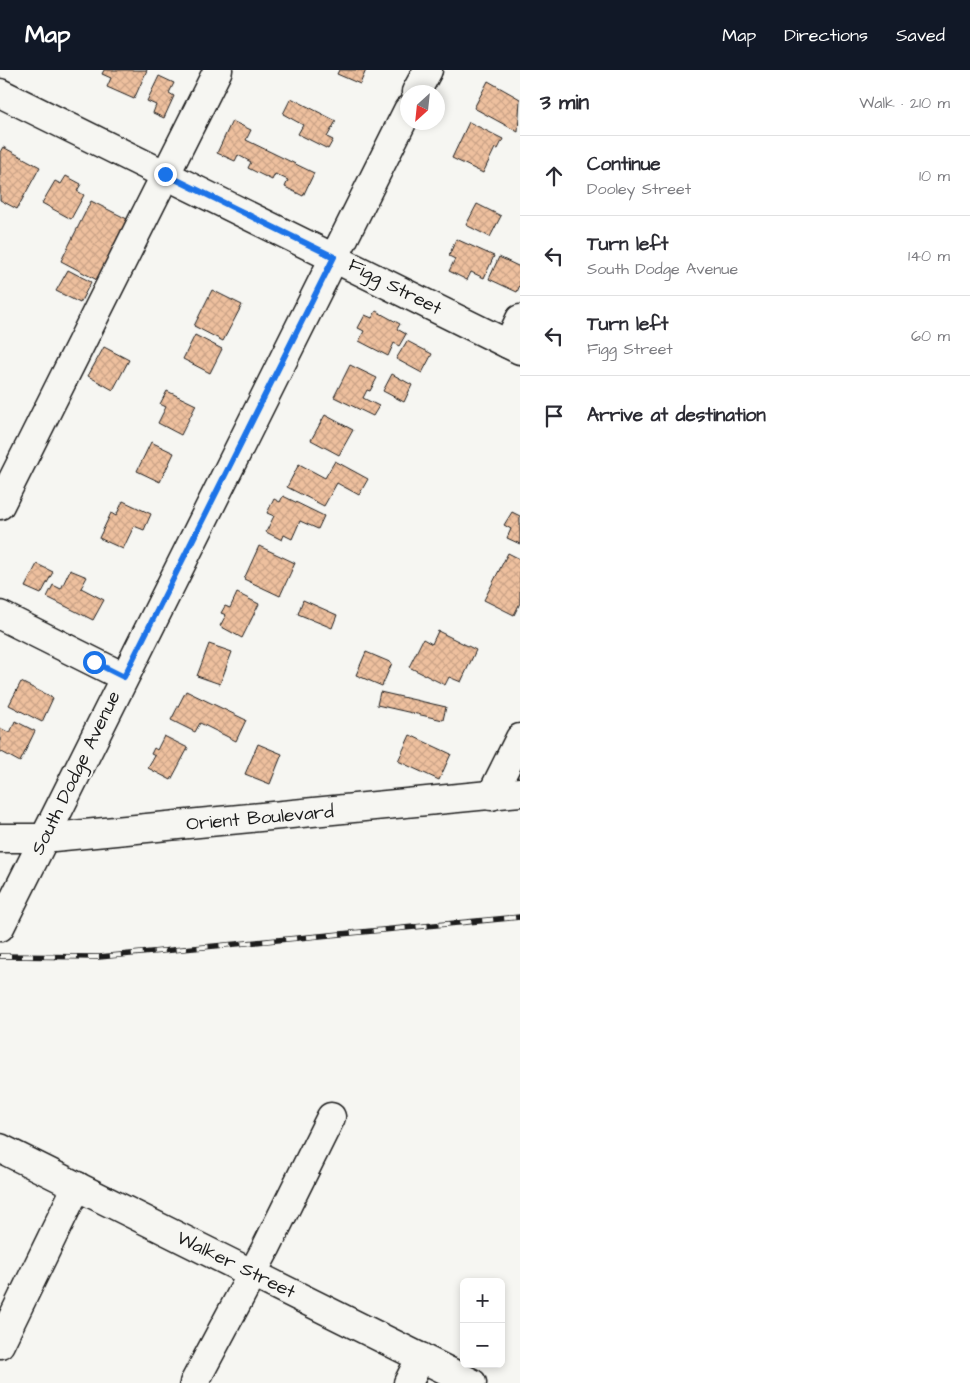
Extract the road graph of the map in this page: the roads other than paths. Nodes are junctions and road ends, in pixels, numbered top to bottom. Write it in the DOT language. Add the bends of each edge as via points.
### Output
graph roads {
  1 [pos="218,70"];
  2 [pos="428,70"];
  3 [pos="420,85"];
  4 [pos="0,93"];
  5 [pos="400,126"];
  6 [pos="165,174"];
  7 [pos="334,257"];
  8 [pos="520,319"];
  9 [pos="514,347"];
  10 [pos="0,505"];
  11 [pos="0,615"];
  12 [pos="124,677"];
  13 [pos="520,738"];
  14 [pos="520,792"];
  15 [pos="491,796"];
  16 [pos="0,838"];
  17 [pos="43,838"];
  18 [pos="0,927"];
  19 [pos="332,1117"];
  20 [pos="0,1148"];
  21 [pos="77,1186"];
  22 [pos="251,1273"];
  23 [pos="0,1344"];
  24 [pos="421,1358"];
  25 [pos="194,1383"];
  26 [pos="408,1383"];
  27 [pos="472,1383"];
  1 -- 6 [label="street"];
  2 -- 3 [label="street"];
  4 -- 6 [label="street, Figg Street"];
  5 -- 7 [label="street, South Dodge Avenue"];
  6 -- 7 [label="street, Figg Street"];
  6 -- 10 [label="street"];
  7 -- 9 [label="street, Figg Street"];
  7 -- 12 [label="street, South Dodge Avenue"];
  8 -- 9 [label="street"];
  11 -- 12 [label="street"];
  12 -- 17 [label="street, South Dodge Avenue"];
  13 -- 15 [label="street"];
  14 -- 15 [label="street, Orient Boulevard"];
  15 -- 17 [label="street, Orient Boulevard"];
  16 -- 17 [label="street, Orient Boulevard"];
  17 -- 18 [label="street, South Dodge Avenue"];
  19 -- 22 [label="street"];
  20 -- 21 [label="street, Walker Street"];
  21 -- 22 [label="street, Walker Street"];
  21 -- 23 [label="street"];
  22 -- 24 [label="street, Walker Street"];
  22 -- 25 [label="street"];
  24 -- 26 [label="street"];
  24 -- 27 [label="street, Walker Street"];
}
